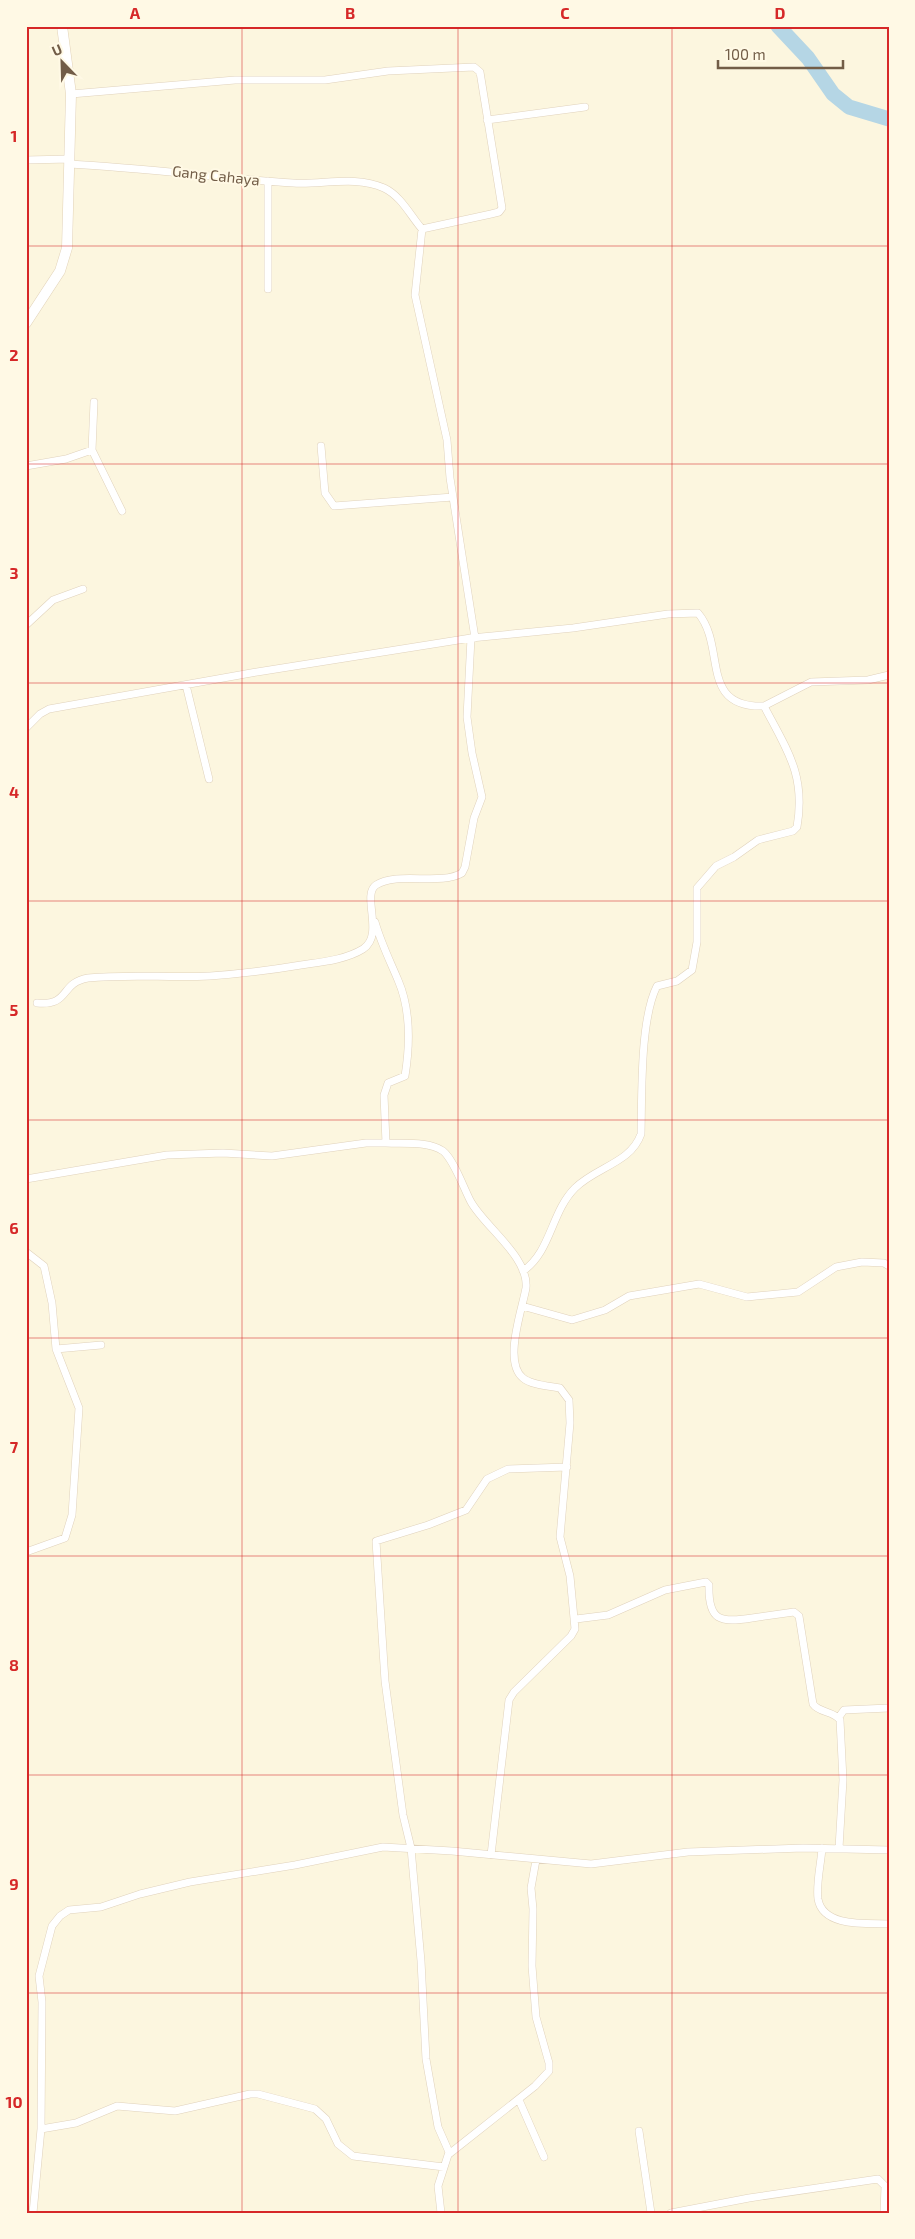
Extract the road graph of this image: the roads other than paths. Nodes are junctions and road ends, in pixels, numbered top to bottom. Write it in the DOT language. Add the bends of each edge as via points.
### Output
graph roads {
  1 [pos="62,26"];
  2 [pos="71,94"];
  3 [pos="585,107"];
  4 [pos="488,120"];
  5 [pos="26,160"];
  6 [pos="70,162"];
  7 [pos="268,181"];
  8 [pos="422,229"];
  9 [pos="268,289"];
  10 [pos="26,324"];
  11 [pos="94,402"];
  12 [pos="321,446"];
  13 [pos="92,450"];
  14 [pos="26,466"];
  15 [pos="453,497"];
  16 [pos="122,511"];
  17 [pos="83,589"];
  18 [pos="26,624"];
  19 [pos="473,638"];
  20 [pos="889,675"];
  21 [pos="186,685"];
  22 [pos="764,706"];
  23 [pos="26,728"];
  24 [pos="209,779"];
  25 [pos="374,915"];
  26 [pos="36,1003"];
  27 [pos="386,1143"];
  28 [pos="26,1179"];
  29 [pos="26,1252"];
  30 [pos="889,1266"];
  31 [pos="523,1271"];
  32 [pos="522,1306"];
  33 [pos="101,1345"];
  34 [pos="56,1348"];
  35 [pos="567,1467"];
  36 [pos="26,1552"];
  37 [pos="576,1619"];
  38 [pos="889,1708"];
  39 [pos="839,1717"];
  40 [pos="411,1848"];
  41 [pos="822,1848"];
  42 [pos="838,1848"];
  43 [pos="889,1850"];
  44 [pos="491,1855"];
  45 [pos="536,1860"];
  46 [pos="889,1924"];
  47 [pos="519,2100"];
  48 [pos="41,2129"];
  49 [pos="639,2131"];
  50 [pos="449,2154"];
  51 [pos="544,2157"];
  52 [pos="444,2167"];
  53 [pos="33,2213"];
  54 [pos="441,2213"];
  55 [pos="651,2213"];
  56 [pos="671,2213"];
  57 [pos="884,2213"];
  1 -- 2 [label="street"];
  2 -- 4 [label="street" via="235,80 325,80 388,70 470,66 480,72"];
  2 -- 6 [label="street"];
  3 -- 4 [label="street"];
  4 -- 8 [label="street" via="501,210"];
  5 -- 6 [label="street, Gang Cahaya"];
  6 -- 7 [label="street, Gang Cahaya"];
  6 -- 10 [label="street" via="66,255"];
  7 -- 8 [label="street, Gang Cahaya" via="341,180 382,187 397,196"];
  7 -- 9 [label="street"];
  8 -- 15 [label="street" via="415,294 438,395"];
  11 -- 13 [label="street"];
  12 -- 15 [label="street" via="325,494 334,506"];
  13 -- 14 [label="street" via="66,459"];
  13 -- 16 [label="street"];
  15 -- 19 [label="street"];
  17 -- 18 [label="street" via="53,600"];
  19 -- 21 [label="street"];
  19 -- 22 [label="street" via="698,613 705,625 718,680 725,693 745,706"];
  19 -- 25 [label="street" via="467,717 482,797 474,818 465,869 458,875 395,880 376,885 370,897"];
  20 -- 22 [label="street" via="862,681 811,682"];
  21 -- 23 [label="street" via="49,709"];
  21 -- 24 [label="street"];
  22 -- 31 [label="street" via="799,780 797,827 793,831 758,840 716,866 697,888 697,942 692,970 677,981 657,986 650,1008 642,1069 638,1144 628,1156 596,1171 575,1188 561,1207 538,1259"];
  25 -- 26 [label="street" via="368,944 341,958 210,976 88,978 75,981 59,1000 48,1004"];
  25 -- 27 [label="street" via="380,940 399,982 408,1028 405,1076 388,1083 384,1095"];
  27 -- 28 [label="street" via="272,1156 167,1155"];
  27 -- 31 [label="street" via="425,1145 446,1154 473,1204"];
  29 -- 34 [label="street" via="44,1266 52,1303"];
  30 -- 32 [label="street" via="862,1262 836,1267 798,1292 747,1297 699,1284 629,1296 605,1310 572,1320"];
  31 -- 32 [label="street" via="527,1283"];
  32 -- 35 [label="street" via="513,1350 516,1368 526,1380 560,1388 567,1396 570,1423"];
  33 -- 34 [label="street"];
  34 -- 36 [label="street" via="79,1408 72,1515 65,1538"];
  35 -- 37 [label="street" via="560,1537"];
  35 -- 40 [label="street" via="508,1468 487,1479 466,1510 376,1540 385,1680 402,1815"];
  37 -- 39 [label="street" via="608,1615 665,1590 706,1582 713,1612 728,1622 794,1612 799,1616 803,1634 812,1704"];
  37 -- 44 [label="street" via="571,1636 509,1700"];
  38 -- 39 [label="street" via="844,1710"];
  39 -- 42 [label="street" via="843,1780"];
  40 -- 44 [label="street"];
  40 -- 48 [label="street" via="362,1850 295,1866 202,1880 148,1891 102,1907 70,1910 60,1916 49,1932 39,1976 42,2002"];
  40 -- 50 [label="street" via="426,2059 438,2127"];
  41 -- 42 [label="street"];
  41 -- 45 [label="street" via="688,1852 591,1864"];
  41 -- 46 [label="street" via="818,1900 823,1910 849,1923"];
  42 -- 43 [label="street"];
  44 -- 45 [label="street"];
  45 -- 47 [label="street" via="531,1888 532,1966 536,2017 550,2068 544,2079"];
  47 -- 50 [label="street"];
  47 -- 51 [label="street"];
  48 -- 52 [label="street" via="76,2123 117,2106 174,2111 258,2094 315,2109 326,2119 338,2144 353,2156"];
  48 -- 53 [label="street"];
  49 -- 55 [label="street"];
  50 -- 52 [label="street"];
  52 -- 54 [label="street" via="438,2194"];
  56 -- 57 [label="street" via="878,2179 885,2186"];
}
